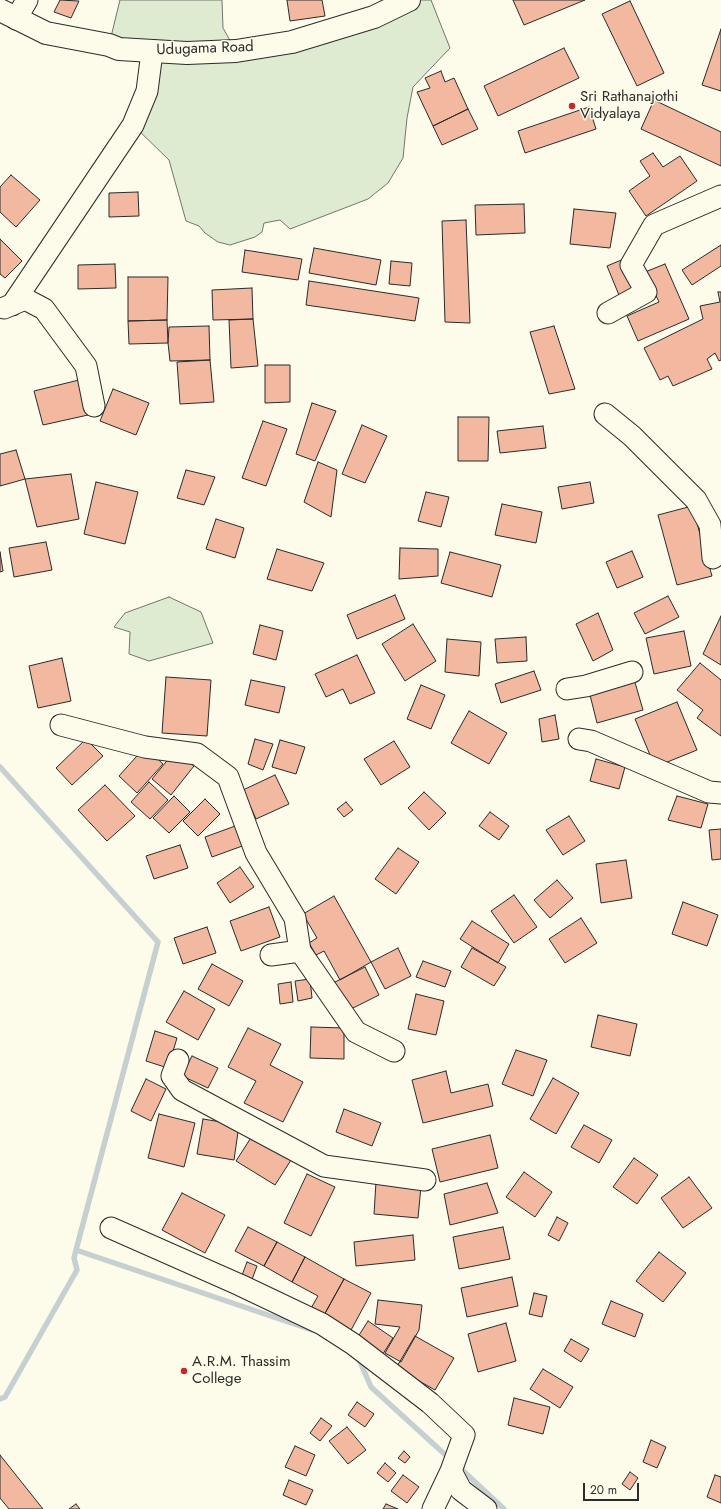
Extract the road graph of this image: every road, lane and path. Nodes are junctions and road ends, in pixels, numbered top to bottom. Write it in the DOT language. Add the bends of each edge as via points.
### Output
graph roads {
  1 [pos="27,0"];
  2 [pos="409,0"];
  3 [pos="8,14"];
  4 [pos="152,52"];
  5 [pos="721,196"];
  6 [pos="6,307"];
  7 [pos="608,313"];
  8 [pos="94,406"];
  9 [pos="605,414"];
  10 [pos="713,558"];
  11 [pos="632,672"];
  12 [pos="567,689"];
  13 [pos="61,724"];
  14 [pos="579,739"];
  15 [pos="721,792"];
  16 [pos="300,951"];
  17 [pos="271,955"];
  18 [pos="394,1051"];
  19 [pos="178,1060"];
  20 [pos="425,1180"];
  21 [pos="111,1228"];
  22 [pos="451,1471"];
  23 [pos="433,1509"];
  24 [pos="486,1509"];
  1 -- 3 [label="street"];
  2 -- 4 [label="main road, Udugama Road" via="374,17 292,42 236,51"];
  3 -- 4 [label="main road, Udugama Road" via="46,33 120,49"];
  4 -- 6 [label="street" via="147,92 133,125"];
  5 -- 7 [label="street" via="654,225 631,265 646,292"];
  6 -- 8 [label="street" via="24,299 44,309 86,366"];
  9 -- 10 [label="street" via="632,436 696,500 710,525"];
  11 -- 12 [label="street"];
  13 -- 16 [label="street" via="145,747 197,754 228,777 256,853 295,918"];
  14 -- 15 [label="street" via="591,741 709,792"];
  16 -- 17 [label="street"];
  16 -- 18 [label="street" via="356,1032"];
  19 -- 20 [label="street" via="172,1076 182,1090 324,1166"];
  21 -- 22 [label="street" via="322,1324 353,1344 430,1403 464,1435"];
  22 -- 23 [label="street"];
  22 -- 24 [label="street" via="461,1490"];
}
